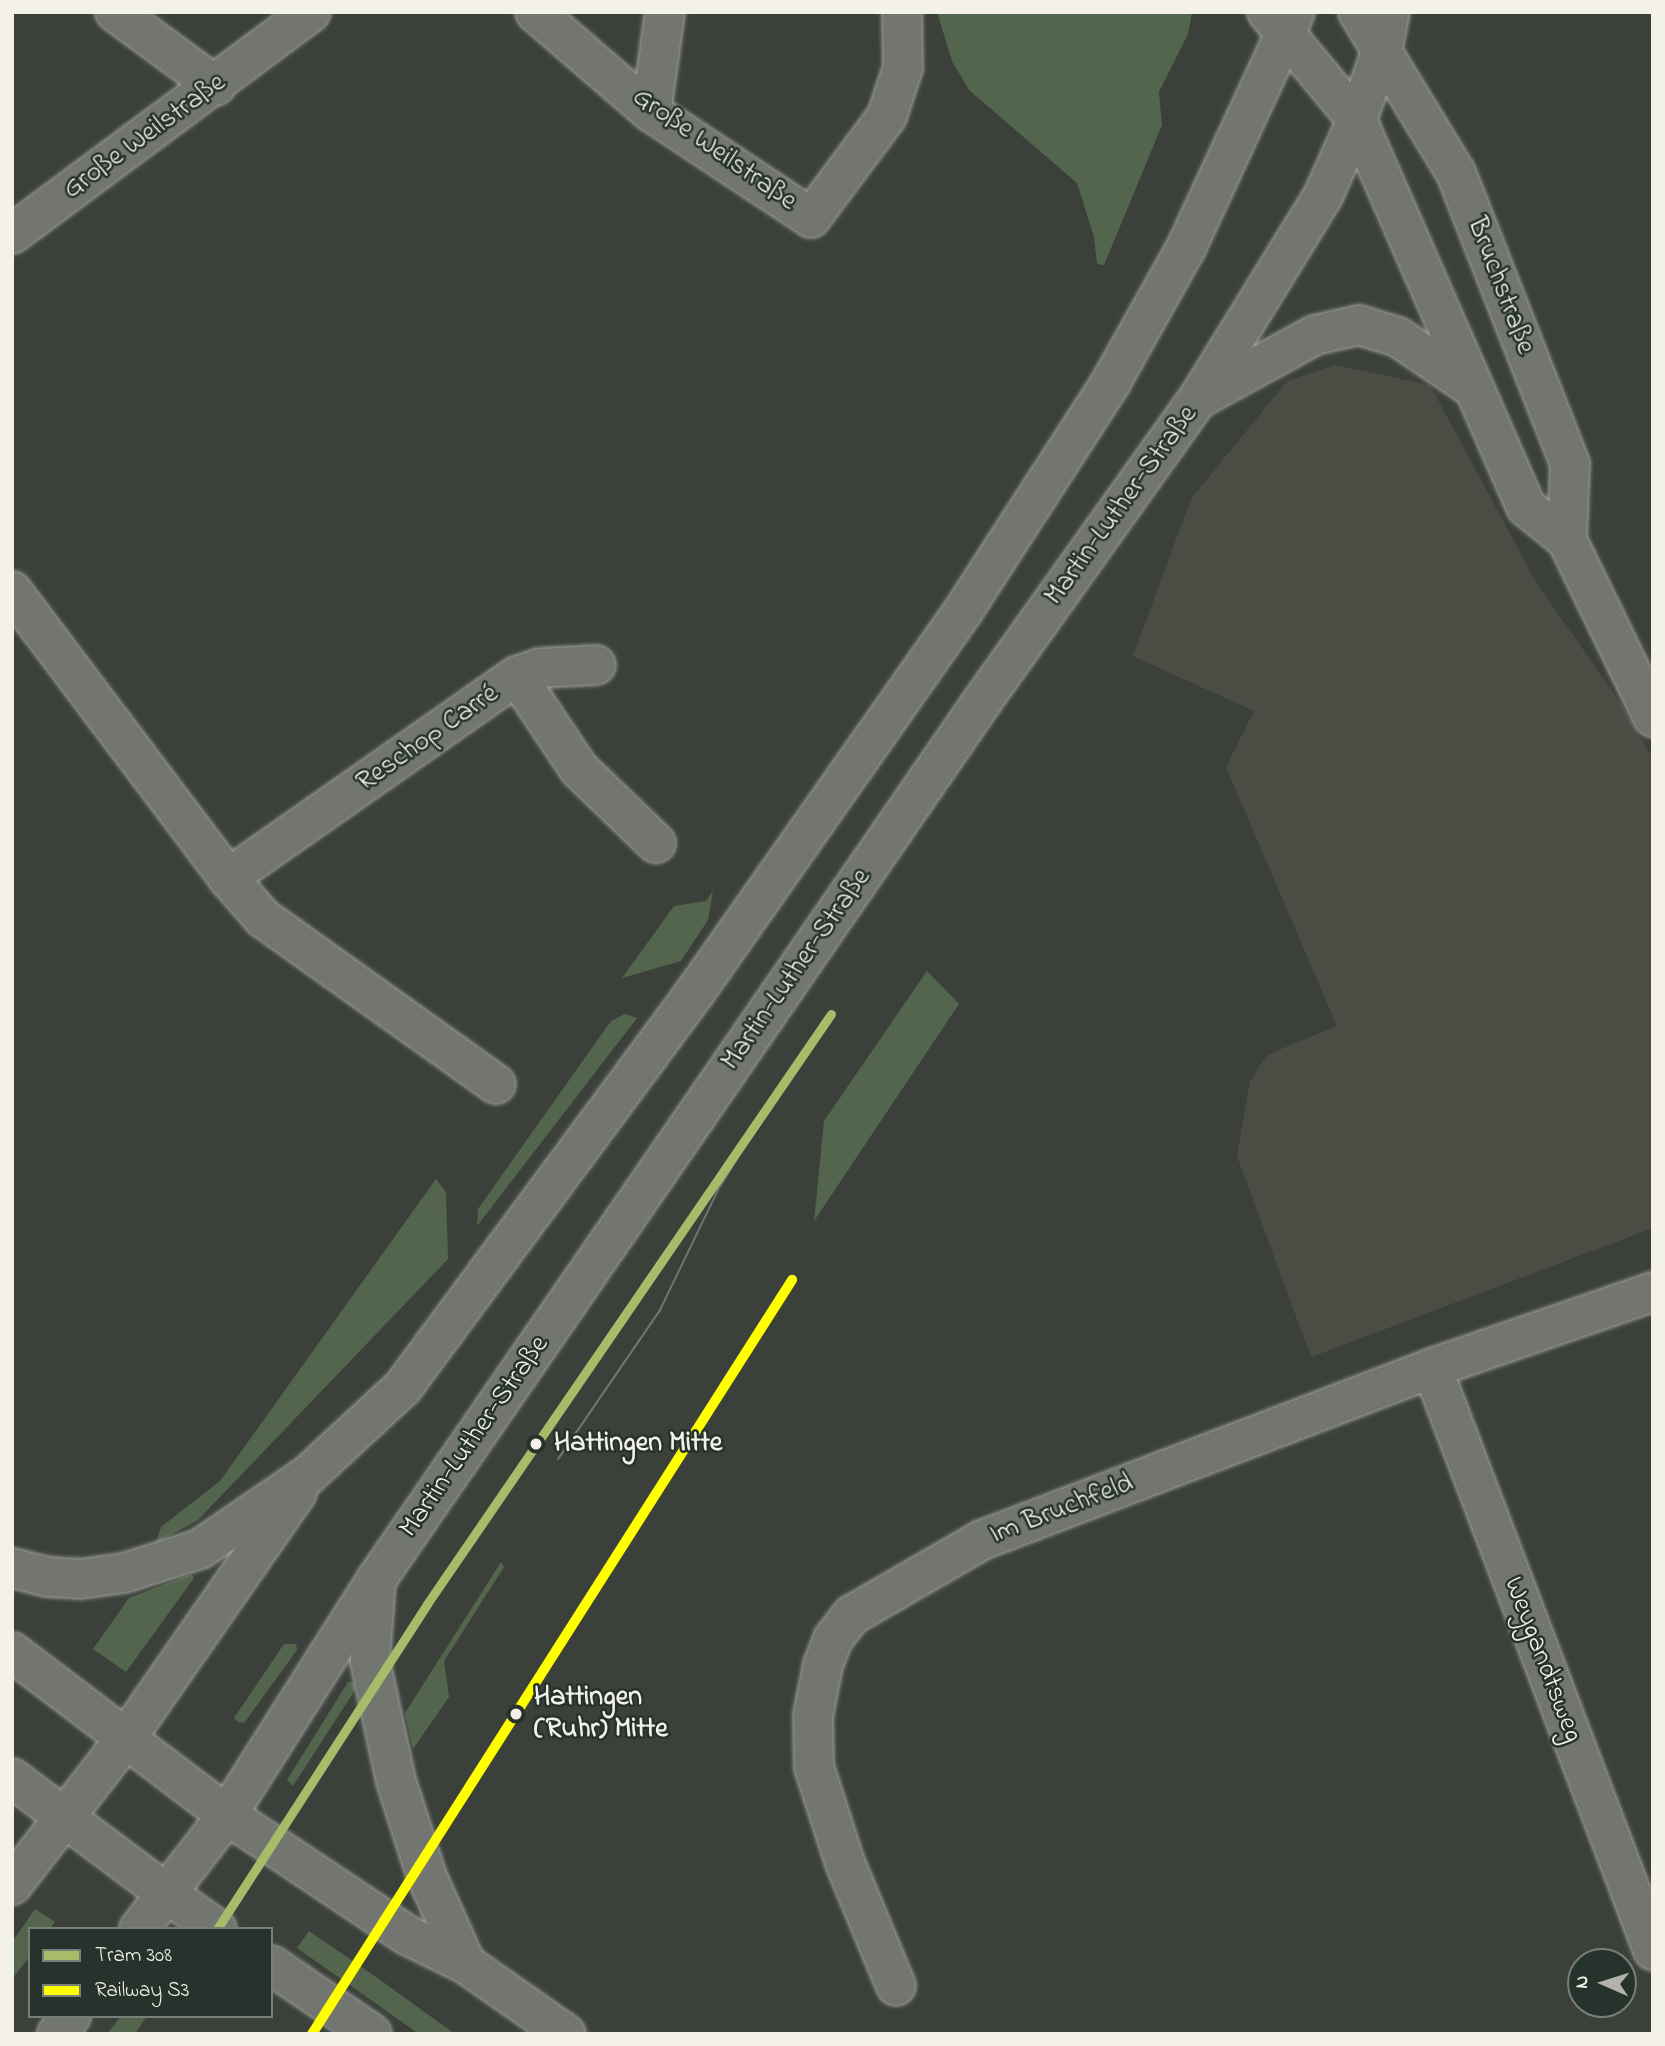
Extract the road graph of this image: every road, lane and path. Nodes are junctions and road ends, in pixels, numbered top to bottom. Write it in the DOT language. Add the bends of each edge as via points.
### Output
graph roads {
  1 [pos="115,12"];
  2 [pos="311,12"];
  3 [pos="535,12"];
  4 [pos="665,12"];
  5 [pos="902,12"];
  6 [pos="1358,12"];
  7 [pos="1283,20"];
  8 [pos="1386,30"];
  9 [pos="216,86"];
  10 [pos="651,112"];
  11 [pos="1357,120"];
  12 [pos="12,234"];
  13 [pos="1474,388"];
  14 [pos="1198,399"];
  15 [pos="1567,540"];
  16 [pos="12,592"];
  17 [pos="596,665"];
  18 [pos="517,676"];
  19 [pos="1653,717"];
  20 [pos="656,843"];
  21 [pos="228,878"];
  22 [pos="496,1084"];
  23 [pos="1653,1292"];
  24 [pos="1432,1368"];
  25 [pos="308,1475"];
  26 [pos="12,1568"];
  27 [pos="376,1580"];
  28 [pos="12,1652"];
  29 [pos="127,1737"];
  30 [pos="12,1778"];
  31 [pos="227,1815"];
  32 [pos="66,1818"];
  33 [pos="12,1885"];
  34 [pos="166,1893"];
  35 [pos="140,1927"];
  36 [pos="214,1927"];
  37 [pos="1653,1950"];
  38 [pos="466,1964"];
  39 [pos="273,1966"];
  40 [pos="896,1986"];
  41 [pos="69,2018"];
  42 [pos="57,2034"];
  43 [pos="372,2034"];
  44 [pos="566,2034"];
  1 -- 9 [label="main road"];
  2 -- 9 [label="main road, Große Weilstraße"];
  3 -- 10 [label="main road, Große Weilstraße"];
  4 -- 10 [label="main road"];
  5 -- 10 [label="main road, Große Weilstraße" via="903,68 887,116 811,218"];
  6 -- 8 [label="main road"];
  7 -- 11 [label="main road"];
  7 -- 25 [label="main road" via="1186,248 1111,382 963,611 477,1293 403,1387"];
  8 -- 11 [label="main road, Martin-Luther-Straße"];
  8 -- 15 [label="main road, Bruchstraße" via="1457,173 1570,464"];
  9 -- 12 [label="main road, Große Weilstraße"];
  11 -- 13 [label="main road, Bruchstraße"];
  11 -- 14 [label="main road, Martin-Luther-Straße" via="1323,196"];
  13 -- 14 [label="main road" via="1398,337 1359,325 1315,335"];
  13 -- 15 [label="main road, Bruchstraße" via="1526,506"];
  14 -- 27 [label="main road, Martin-Luther-Straße" via="983,700"];
  15 -- 19 [label="main road, Bruchstraße"];
  16 -- 21 [label="main road"];
  17 -- 18 [label="main road" via="540,668"];
  18 -- 20 [label="main road, Reschop Carré" via="579,769"];
  18 -- 21 [label="main road, Reschop Carré"];
  21 -- 22 [label="main road" via="263,918"];
  23 -- 24 [label="main road, Im Bruchfeld"];
  24 -- 37 [label="main road, Weygandtsweg"];
  24 -- 40 [label="main road, Im Bruchfeld" via="982,1540 852,1615 833,1639 817,1692 814,1767 845,1863"];
  25 -- 26 [label="main road" via="187,1554 124,1573 80,1578 47,1577"];
  25 -- 29 [label="main road"];
  27 -- 31 [label="main road, Martin-Luther-Straße"];
  27 -- 38 [label="main road" via="370,1661 396,1781 427,1877"];
  28 -- 29 [label="main road"];
  29 -- 31 [label="main road"];
  29 -- 32 [label="main road"];
  30 -- 32 [label="main road"];
  31 -- 34 [label="main road, Martin-Luther-Straße"];
  31 -- 38 [label="main road" via="407,1935"];
  32 -- 33 [label="main road"];
  32 -- 34 [label="main road"];
  34 -- 35 [label="main road, Martin-Luther-Straße"];
  34 -- 36 [label="main road"];
  38 -- 44 [label="main road"];
  39 -- 43 [label="main road"];
  41 -- 42 [label="main road"];
}
